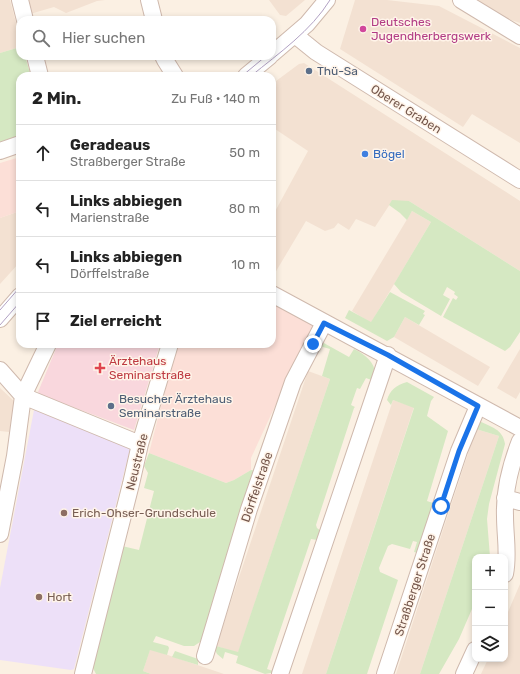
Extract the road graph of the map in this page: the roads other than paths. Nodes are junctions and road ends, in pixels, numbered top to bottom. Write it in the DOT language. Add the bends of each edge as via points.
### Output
graph roads {
  1 [pos="20,0"];
  2 [pos="149,0"];
  3 [pos="327,0"];
  4 [pos="461,0"];
  5 [pos="24,16"];
  6 [pos="153,16"];
  7 [pos="295,35"];
  8 [pos="520,36"];
  9 [pos="276,51"];
  10 [pos="36,60"];
  11 [pos="164,60"];
  12 [pos="265,60"];
  13 [pos="39,72"];
  14 [pos="172,72"];
  15 [pos="251,72"];
  16 [pos="16,145"];
  17 [pos="0,151"];
  18 [pos="520,180"];
  19 [pos="276,296"];
  20 [pos="16,301"];
  21 [pos="0,319"];
  22 [pos="324,323"];
  23 [pos="46,348"];
  24 [pos="169,348"];
  25 [pos="388,355"];
  26 [pos="0,370"];
  27 [pos="24,396"];
  28 [pos="478,406"];
  29 [pos="520,428"];
  30 [pos="520,441"];
  31 [pos="140,444"];
  32 [pos="513,500"];
  33 [pos="0,534"];
  34 [pos="507,554"];
  35 [pos="205,656"];
  36 [pos="472,657"];
  37 [pos="83,674"];
  38 [pos="280,674"];
  39 [pos="385,674"];
  40 [pos="464,674"];
  1 -- 5 [label="street"];
  2 -- 6 [label="street"];
  3 -- 7 [label="street"];
  4 -- 8 [label="street"];
  7 -- 9 [label="street"];
  7 -- 18 [label="street, Oberer Graben" via="316,52"];
  10 -- 13 [label="street"];
  11 -- 14 [label="street"];
  12 -- 15 [label="street"];
  16 -- 17 [label="street"];
  19 -- 22 [label="street"];
  20 -- 21 [label="street"];
  22 -- 25 [label="street"];
  22 -- 35 [label="street, Dörffelstraße" via="293,382 249,509"];
  23 -- 27 [label="street"];
  24 -- 31 [label="street, Neustraße"];
  25 -- 28 [label="street"];
  25 -- 38 [label="street"];
  26 -- 27 [label="street"];
  27 -- 31 [label="street"];
  27 -- 33 [label="street"];
  28 -- 29 [label="street"];
  28 -- 39 [label="street, Straßberger Straße" via="459,451"];
  30 -- 32 [label="street"];
  31 -- 37 [label="street, Neustraße"];
  32 -- 34 [label="street" via="505,517"];
  36 -- 40 [label="street"];
}
